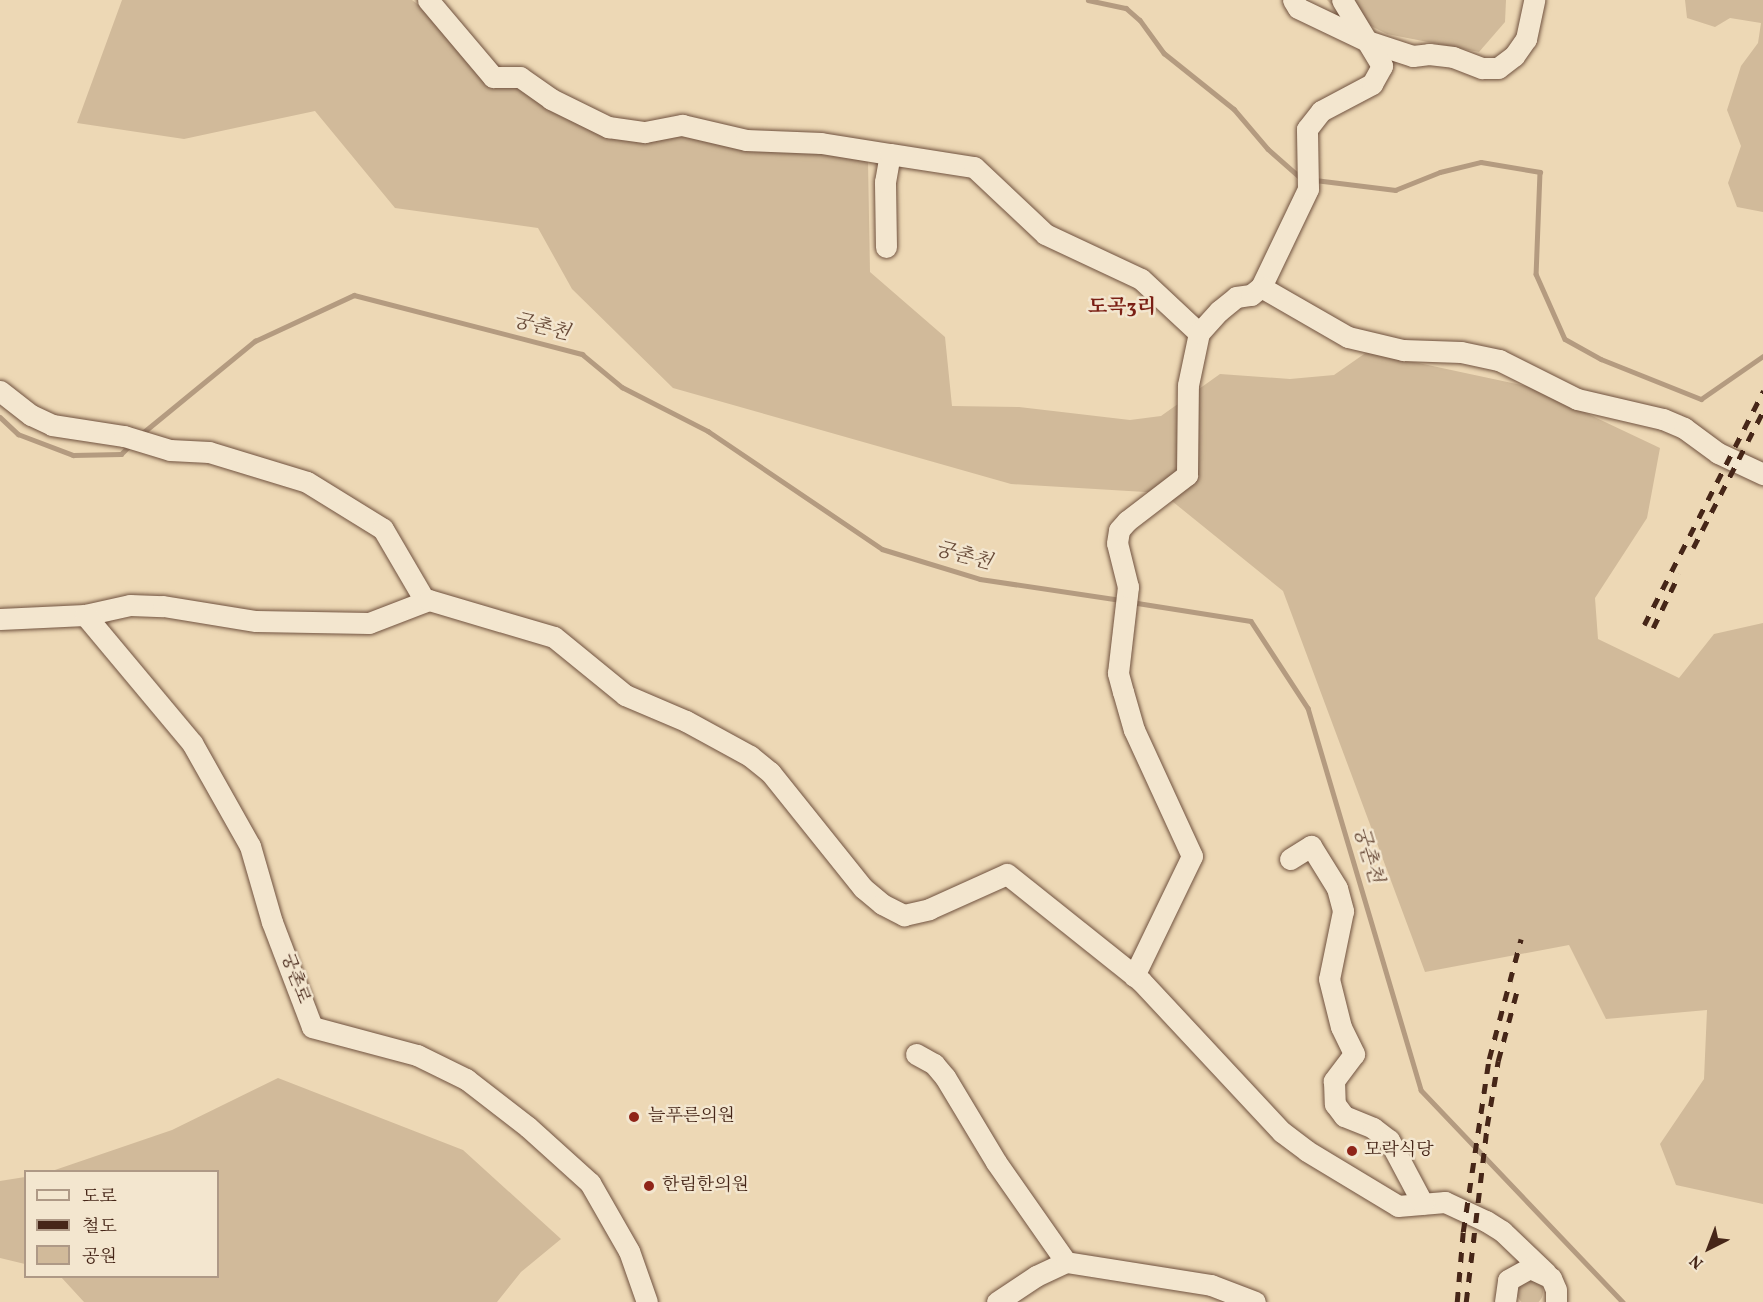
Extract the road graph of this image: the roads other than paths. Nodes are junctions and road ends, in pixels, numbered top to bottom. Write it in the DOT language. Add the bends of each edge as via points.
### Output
graph roads {
  1 [pos="428,0"];
  2 [pos="1293,0"];
  3 [pos="1342,0"];
  4 [pos="1534,0"];
  5 [pos="1367,41"];
  6 [pos="890,154"];
  7 [pos="886,247"];
  8 [pos="1260,287"];
  9 [pos="1199,333"];
  10 [pos="0,391"];
  11 [pos="1763,474"];
  12 [pos="425,601"];
  13 [pos="85,615"];
  14 [pos="0,619"];
  15 [pos="1290,859"];
  16 [pos="1134,976"];
  17 [pos="916,1054"];
  18 [pos="1422,1204"];
  19 [pos="1486,1221"];
  20 [pos="1066,1262"];
  21 [pos="1557,1292"];
  22 [pos="1504,1295"];
  23 [pos="647,1302"];
  24 [pos="997,1302"];
  25 [pos="1255,1302"];
  1 -- 6 [label="street" via="493,77 520,76 551,99 608,127 645,132 682,125 746,140 821,143"];
  2 -- 5 [label="street" via="1298,8"];
  3 -- 5 [label="street"];
  4 -- 5 [label="street" via="1526,39 1514,57 1498,68 1482,68 1429,54 1413,56"];
  5 -- 8 [label="street" via="1382,66 1372,84 1321,111 1306,129 1308,179"];
  6 -- 7 [label="street" via="885,182"];
  6 -- 9 [label="street" via="974,167 1045,234 1141,279"];
  8 -- 9 [label="street" via="1251,295 1236,297"];
  8 -- 11 [label="street" via="1348,337 1402,350 1461,352 1499,360 1577,399 1663,419 1684,428 1718,453"];
  9 -- 16 [label="street" via="1188,385 1187,475 1119,530 1116,543 1127,601 1118,673 1134,730 1192,856"];
  10 -- 12 [label="street" via="31,415 52,425 124,436 170,450 209,452 307,482 383,529"];
  12 -- 13 [label="street" via="369,623 256,621 130,605"];
  12 -- 16 [label="street" via="554,637 625,695 686,721 750,756 770,772 863,888 882,904 904,915 929,909 1007,874"];
  13 -- 14 [label="street"];
  13 -- 23 [label="street, 궁촌로" via="192,743 244,836 312,1027 417,1055 466,1079 528,1127 590,1183 629,1251"];
  15 -- 18 [label="street" via="1311,846 1337,888 1343,911 1329,979 1341,1027 1354,1054 1334,1081 1335,1104 1344,1116 1373,1128 1389,1140"];
  16 -- 18 [label="street" via="1282,1132 1306,1151 1398,1206"];
  17 -- 20 [label="street" via="934,1064 945,1077 996,1162"];
  18 -- 19 [label="street" via="1445,1202"];
  19 -- 21 [label="street" via="1502,1231"];
  19 -- 22 [label="street" via="1500,1238"];
  20 -- 24 [label="street"];
  20 -- 25 [label="street" via="1211,1285"];
  21 -- 22 [label="street" via="1530,1268"];
}
